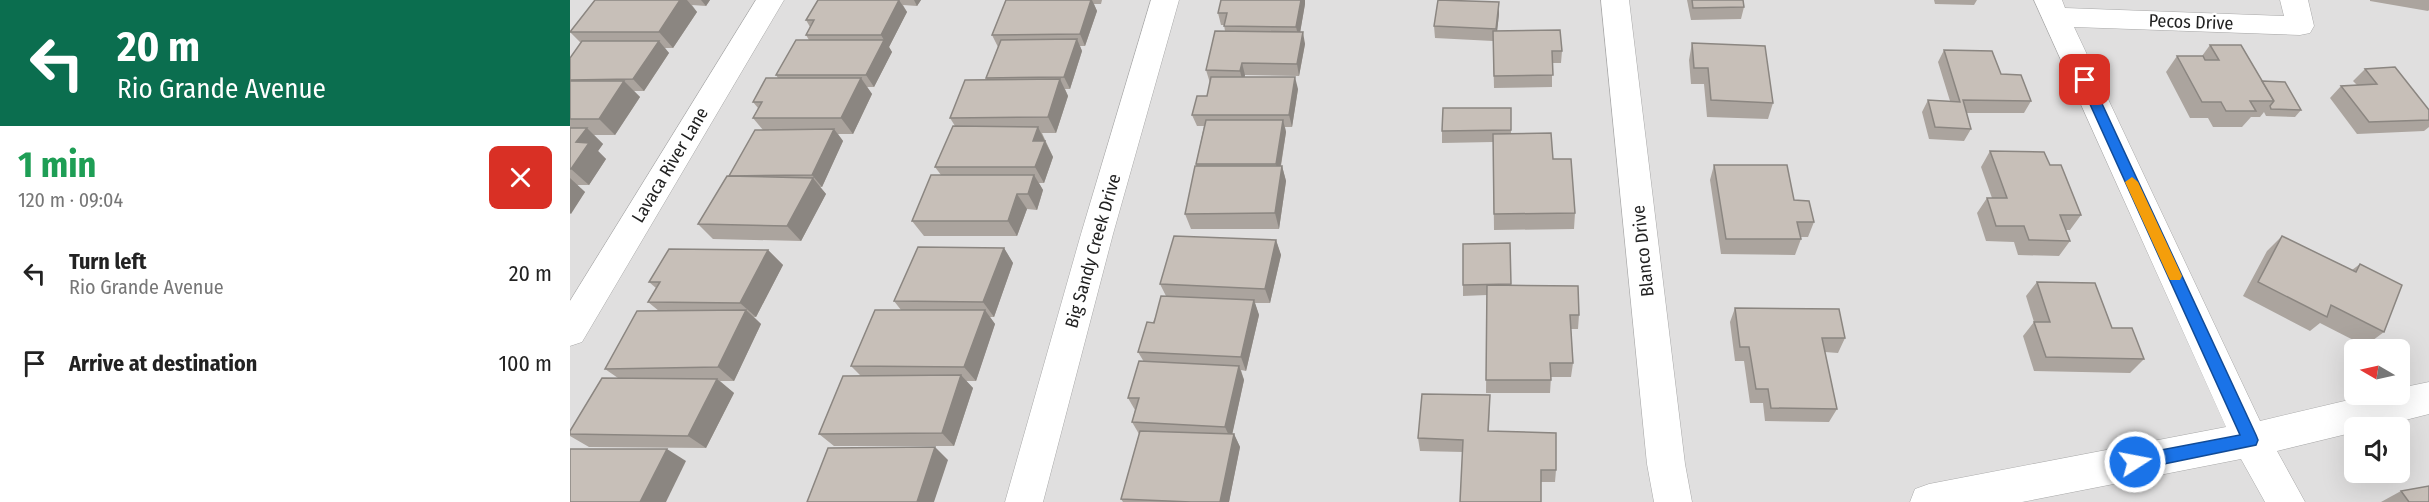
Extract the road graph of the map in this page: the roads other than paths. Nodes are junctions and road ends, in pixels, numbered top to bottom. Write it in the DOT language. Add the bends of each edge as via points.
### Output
graph roads {
  1 [pos="770,0"];
  2 [pos="1165,0"];
  3 [pos="1615,0"];
  4 [pos="2295,0"];
  5 [pos="2052,8"];
  6 [pos="570,331"];
  7 [pos="2429,398"];
  8 [pos="2250,440"];
  9 [pos="1024,502"];
  10 [pos="1673,502"];
  11 [pos="1929,502"];
  12 [pos="2286,502"];
  1 -- 6 [label="street, Lavaca River Lane"];
  2 -- 9 [label="street, Big Sandy Creek Drive"];
  3 -- 10 [label="street, Blanco Drive"];
  4 -- 5 [label="street, Pecos Drive" via="2300,26"];
  5 -- 8 [label="street"];
  7 -- 8 [label="street"];
  8 -- 11 [label="street"];
  8 -- 12 [label="street"];
}
